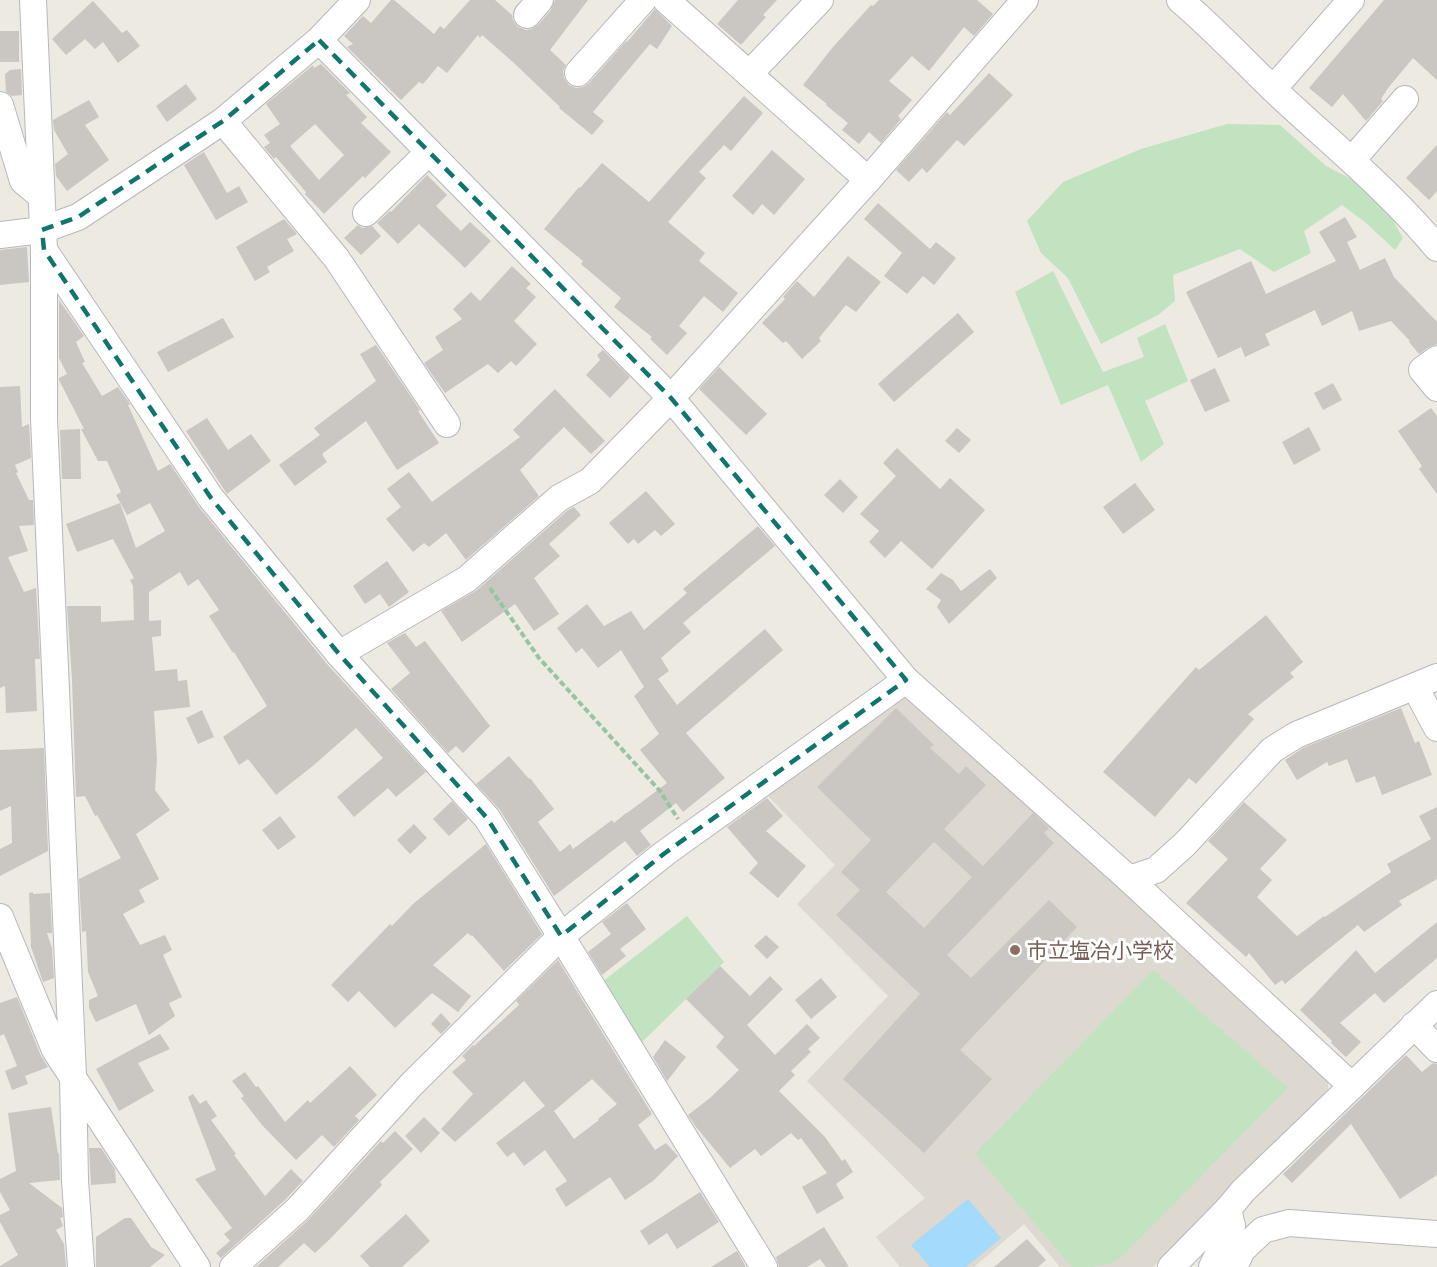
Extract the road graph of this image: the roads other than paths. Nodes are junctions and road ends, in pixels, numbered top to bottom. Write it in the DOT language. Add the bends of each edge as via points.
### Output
graph roads {
  1 [pos="33,0"];
  2 [pos="357,0"];
  3 [pos="643,0"];
  4 [pos="666,0"];
  5 [pos="820,0"];
  6 [pos="1025,0"];
  7 [pos="1351,0"];
  8 [pos="1191,3"];
  9 [pos="319,40"];
  10 [pos="578,73"];
  11 [pos="749,74"];
  12 [pos="1273,89"];
  13 [pos="1405,99"];
  14 [pos="0,105"];
  15 [pos="223,122"];
  16 [pos="429,152"];
  17 [pos="1352,160"];
  18 [pos="868,180"];
  19 [pos="41,196"];
  20 [pos="366,213"];
  21 [pos="1433,232"];
  22 [pos="0,235"];
  23 [pos="43,240"];
  24 [pos="1437,358"];
  25 [pos="1437,388"];
  26 [pos="671,398"];
  27 [pos="447,424"];
  28 [pos="339,654"];
  29 [pos="906,680"];
  30 [pos="1426,682"];
  31 [pos="1437,728"];
  32 [pos="1129,879"];
  33 [pos="0,917"];
  34 [pos="561,936"];
  35 [pos="1437,1004"];
  36 [pos="1414,1025"];
  37 [pos="1437,1049"];
  38 [pos="73,1076"];
  39 [pos="1352,1086"];
  40 [pos="1228,1209"];
  41 [pos="1437,1234"];
  42 [pos="81,1267"];
  43 [pos="197,1267"];
  44 [pos="233,1267"];
  45 [pos="764,1267"];
  46 [pos="1171,1267"];
  47 [pos="1212,1267"];
  48 [pos="1234,1267"];
  1 -- 19 [label="street"];
  2 -- 9 [label="street"];
  3 -- 10 [label="street"];
  4 -- 11 [label="street"];
  5 -- 11 [label="street"];
  6 -- 18 [label="street"];
  7 -- 12 [label="street"];
  8 -- 12 [label="street"];
  9 -- 15 [label="street"];
  9 -- 16 [label="street"];
  11 -- 18 [label="street"];
  12 -- 17 [label="street"];
  13 -- 17 [label="street"];
  14 -- 19 [label="street" via="23,181"];
  15 -- 23 [label="street"];
  15 -- 27 [label="street" via="337,259"];
  16 -- 20 [label="street"];
  16 -- 26 [label="street"];
  17 -- 21 [label="street"];
  18 -- 26 [label="street"];
  19 -- 23 [label="street"];
  22 -- 23 [label="street"];
  23 -- 28 [label="street" via="212,498"];
  23 -- 38 [label="street" via="44,418"];
  24 -- 25 [label="street" via="1422,370"];
  26 -- 28 [label="street" via="590,482 559,498 467,579"];
  26 -- 29 [label="street"];
  28 -- 34 [label="street" via="487,818"];
  29 -- 32 [label="street"];
  29 -- 34 [label="street" via="689,835"];
  30 -- 31 [label="street"];
  30 -- 32 [label="street" via="1296,735 1272,750 1185,844 1156,870"];
  32 -- 39 [label="street"];
  33 -- 38 [label="street" via="56,1050"];
  34 -- 44 [label="street" via="412,1084 297,1210"];
  34 -- 45 [label="street"];
  35 -- 36 [label="street"];
  36 -- 37 [label="street"];
  36 -- 39 [label="street"];
  38 -- 42 [label="street"];
  38 -- 43 [label="street"];
  39 -- 40 [label="street"];
  40 -- 46 [label="street"];
  40 -- 47 [label="street" via="1232,1226"];
  41 -- 48 [label="street" via="1289,1223 1263,1230 1242,1250"];
}
